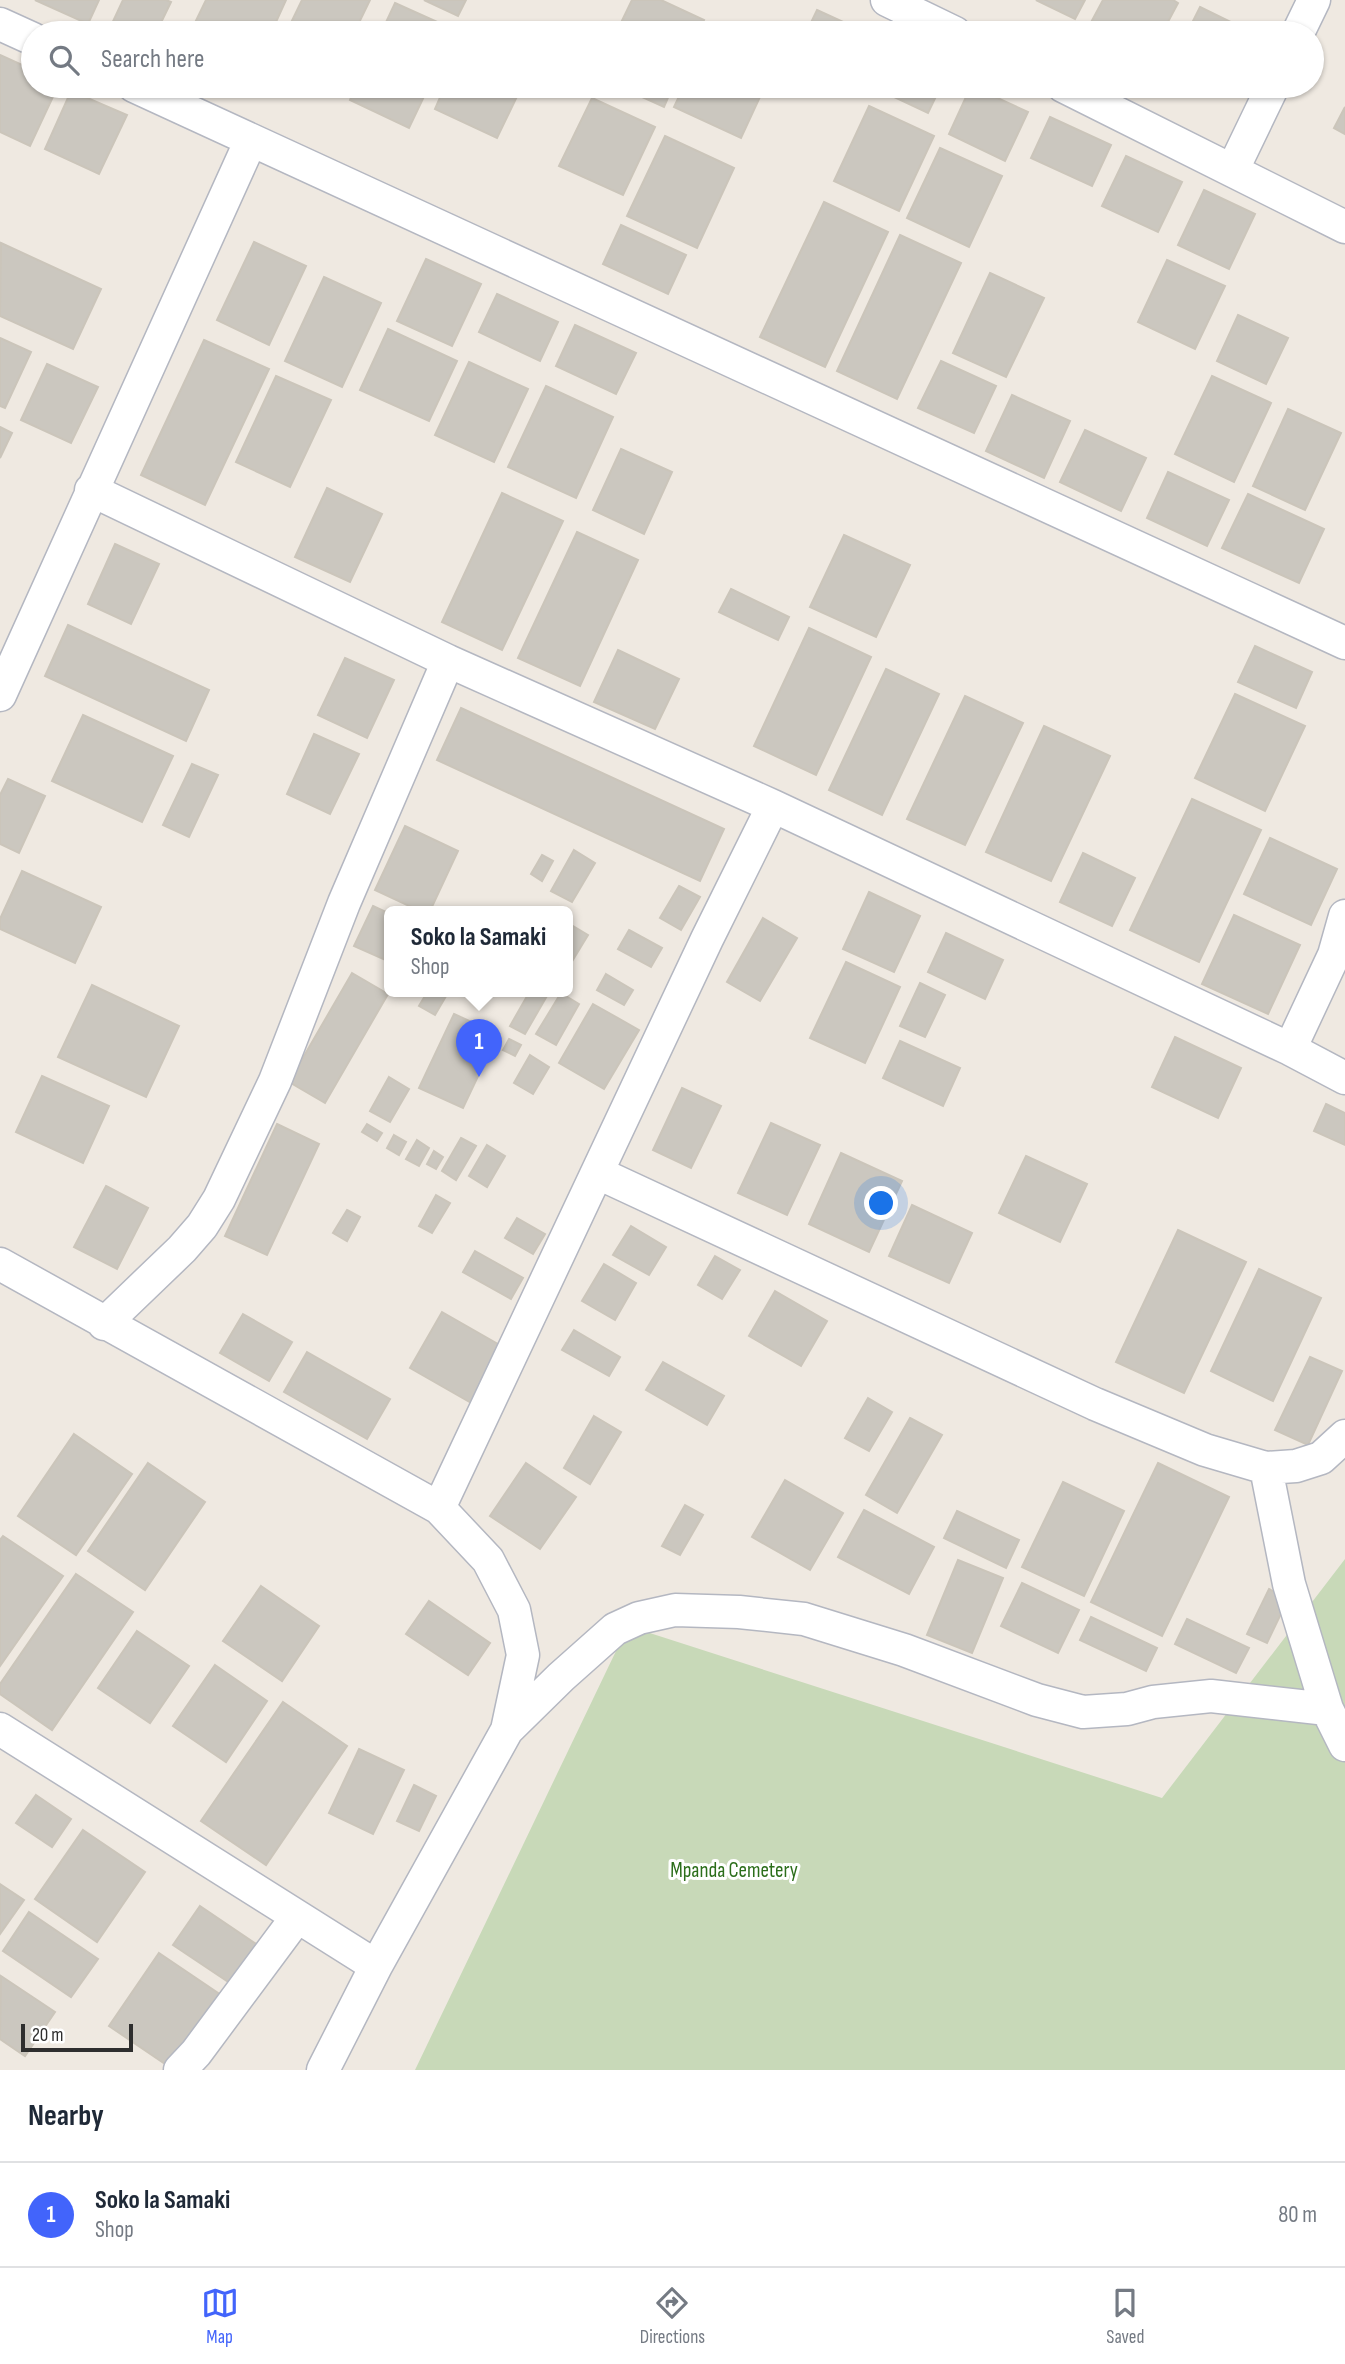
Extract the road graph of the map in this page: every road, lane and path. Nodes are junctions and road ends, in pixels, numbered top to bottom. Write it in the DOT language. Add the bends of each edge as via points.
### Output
graph roads {
  1 [pos="887,0"];
  2 [pos="1314,0"];
  3 [pos="930,21"];
  4 [pos="1304,21"];
  5 [pos="0,24"];
  6 [pos="21,34"];
  7 [pos="160,98"];
  8 [pos="1088,98"];
  9 [pos="1267,98"];
  10 [pos="251,140"];
  11 [pos="1233,169"];
  12 [pos="1345,227"];
  13 [pos="91,490"];
  14 [pos="1345,643"];
  15 [pos="448,661"];
  16 [pos="0,695"];
  17 [pos="773,806"];
  18 [pos="1345,916"];
  19 [pos="1290,1049"];
  20 [pos="1345,1078"];
  21 [pos="598,1172"];
  22 [pos="0,1264"];
  23 [pos="104,1324"];
  24 [pos="1345,1436"];
  25 [pos="1266,1468"];
  26 [pos="439,1508"];
  27 [pos="1327,1709"];
  28 [pos="0,1729"];
  29 [pos="507,1730"];
  30 [pos="1345,1745"];
  31 [pos="297,1917"];
  32 [pos="376,1966"];
  33 [pos="180,2070"];
  34 [pos="323,2070"];
  1 -- 3 [label="street"];
  2 -- 4 [label="street"];
  5 -- 6 [label="street"];
  7 -- 10 [label="street"];
  8 -- 11 [label="street"];
  9 -- 11 [label="street"];
  10 -- 13 [label="street"];
  10 -- 14 [label="street"];
  11 -- 12 [label="street"];
  13 -- 15 [label="street"];
  13 -- 16 [label="street"];
  15 -- 17 [label="street"];
  15 -- 23 [label="street" via="344,903 275,1081 219,1199 182,1249"];
  17 -- 19 [label="street"];
  17 -- 21 [label="street"];
  18 -- 19 [label="street" via="1334,955"];
  19 -- 20 [label="street"];
  21 -- 25 [label="street" via="1095,1404 1205,1450"];
  21 -- 26 [label="street"];
  22 -- 23 [label="street"];
  23 -- 26 [label="street"];
  24 -- 25 [label="street" via="1321,1458"];
  25 -- 27 [label="street" via="1289,1584"];
  26 -- 29 [label="street" via="488,1560 513,1610 523,1655"];
  27 -- 29 [label="street" via="1211,1696 1083,1712 804,1619 675,1610 615,1629"];
  27 -- 30 [label="street"];
  28 -- 31 [label="street"];
  29 -- 32 [label="street"];
  31 -- 32 [label="street"];
  31 -- 33 [label="street"];
  32 -- 34 [label="street"];
}
